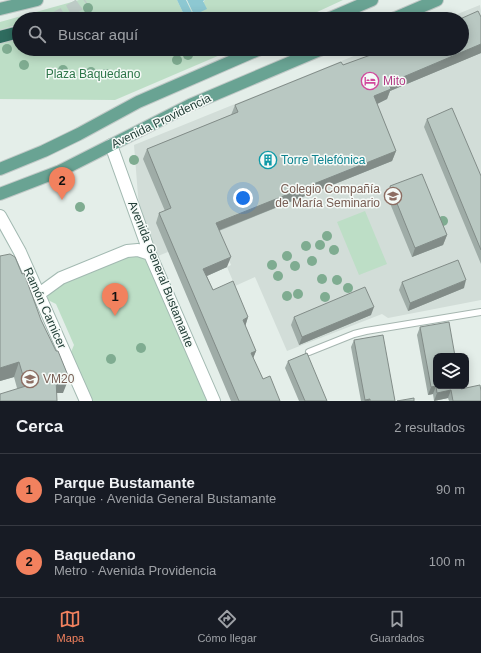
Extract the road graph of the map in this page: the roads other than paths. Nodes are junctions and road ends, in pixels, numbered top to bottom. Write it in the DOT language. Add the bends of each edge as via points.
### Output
graph roads {
  1 [pos="37,0"];
  2 [pos="372,0"];
  3 [pos="437,0"];
  4 [pos="0,9"];
  5 [pos="344,12"];
  6 [pos="409,12"];
  7 [pos="12,34"];
  8 [pos="0,37"];
  9 [pos="244,56"];
  10 [pos="306,56"];
  11 [pos="111,145"];
  12 [pos="0,169"];
  13 [pos="0,194"];
  14 [pos="0,216"];
  15 [pos="150,254"];
  16 [pos="39,294"];
  17 [pos="481,312"];
  18 [pos="309,352"];
  19 [pos="86,401"];
  20 [pos="214,401"];
  1 -- 4 [label="main road"];
  2 -- 5 [label="main road"];
  3 -- 6 [label="main road"];
  7 -- 8 [label="highway"];
  9 -- 12 [label="main road, Avenida Providencia" via="138,102 44,151"];
  10 -- 11 [label="main road, Avenida Providencia" via="190,105"];
  11 -- 13 [label="main road, Avenida Providencia" via="60,170"];
  11 -- 15 [label="main road, Avenida General Bustamante"];
  14 -- 16 [label="main road, Ramón Carnicer"];
  15 -- 16 [label="main road" via="138,250 127,251 61,278"];
  15 -- 20 [label="main road, Avenida General Bustamante"];
  16 -- 19 [label="main road, Ramón Carnicer"];
  17 -- 18 [label="lane" via="366,331"];
}
